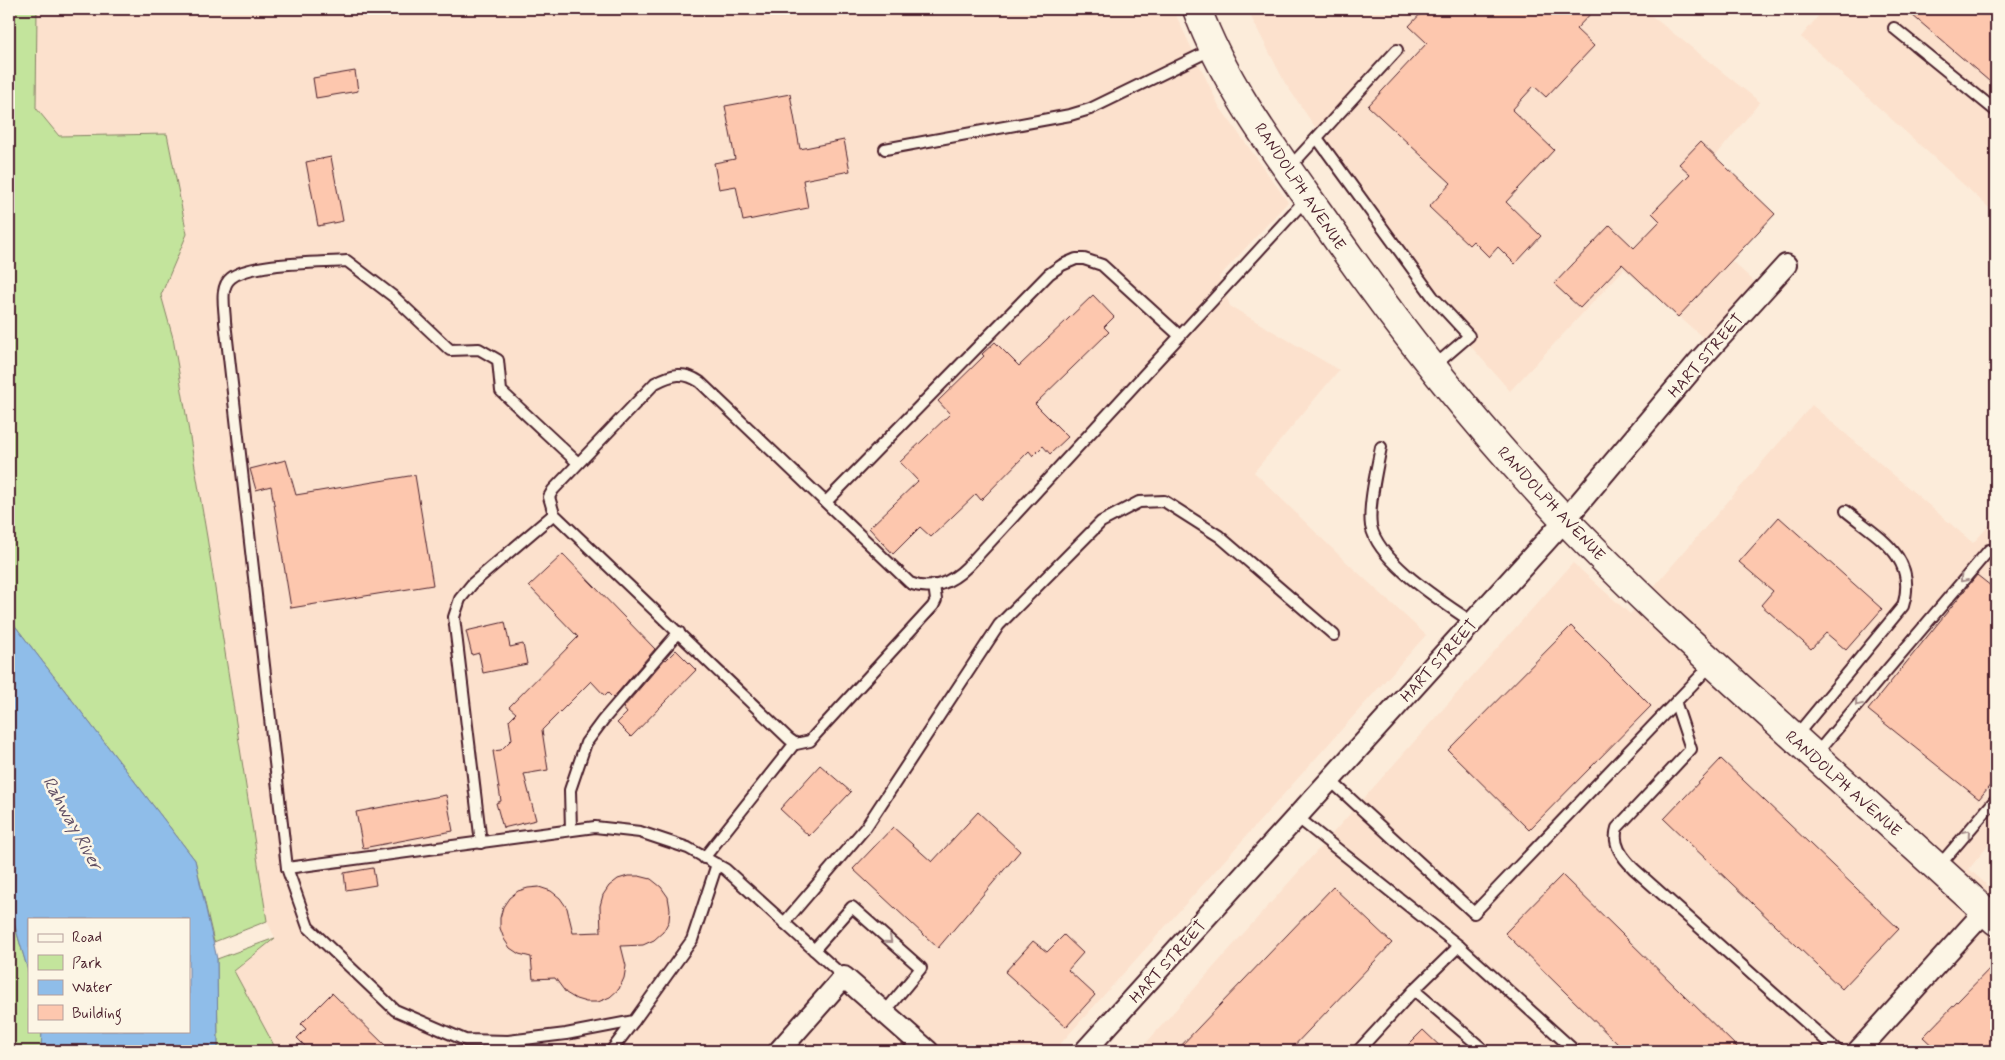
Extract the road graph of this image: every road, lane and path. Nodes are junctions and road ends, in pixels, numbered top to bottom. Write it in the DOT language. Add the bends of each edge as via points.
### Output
graph roads {
  1 [pos="1197,9"];
  2 [pos="1894,28"];
  3 [pos="1214,48"];
  4 [pos="1397,50"];
  5 [pos="1996,111"];
  6 [pos="1317,138"];
  7 [pos="885,149"];
  8 [pos="1288,169"];
  9 [pos="1308,197"];
  10 [pos="1786,265"];
  11 [pos="1180,336"];
  12 [pos="1432,368"];
  13 [pos="1381,447"];
  14 [pos="578,463"];
  15 [pos="826,502"];
  16 [pos="1846,511"];
  17 [pos="554,514"];
  18 [pos="1565,520"];
  19 [pos="1996,542"];
  20 [pos="1992,553"];
  21 [pos="934,585"];
  22 [pos="1472,622"];
  23 [pos="678,632"];
  24 [pos="1334,635"];
  25 [pos="1713,664"];
  26 [pos="1676,704"];
  27 [pos="795,743"];
  28 [pos="1804,747"];
  29 [pos="1330,780"];
  30 [pos="1996,799"];
  31 [pos="1297,817"];
  32 [pos="571,830"];
  33 [pos="481,843"];
  34 [pos="704,858"];
  35 [pos="717,864"];
  36 [pos="1937,867"];
  37 [pos="287,868"];
  38 [pos="1991,916"];
  39 [pos="784,923"];
  40 [pos="1459,946"];
  41 [pos="814,950"];
  42 [pos="844,977"];
  43 [pos="1414,990"];
  44 [pos="884,1012"];
  45 [pos="634,1021"];
  46 [pos="611,1051"];
  47 [pos="779,1051"];
  48 [pos="928,1051"];
  49 [pos="1085,1051"];
  50 [pos="1358,1051"];
  51 [pos="1485,1051"];
  52 [pos="1576,1051"];
  53 [pos="1838,1051"];
  54 [pos="1858,1051"];
  1 -- 3 [label="main road, RANDOLPH AVENUE"];
  2 -- 5 [label="lane"];
  3 -- 7 [label="lane" via="1090,109"];
  3 -- 8 [label="main road, RANDOLPH AVENUE"];
  4 -- 6 [label="lane"];
  6 -- 8 [label="lane"];
  6 -- 12 [label="lane" via="1433,298 1469,336"];
  8 -- 9 [label="main road, RANDOLPH AVENUE"];
  9 -- 11 [label="lane"];
  9 -- 12 [label="main road, RANDOLPH AVENUE"];
  10 -- 18 [label="street, HART STREET" via="1698,362"];
  11 -- 15 [label="lane" via="1102,265 1084,259 1069,261 1049,274"];
  11 -- 21 [label="lane" via="967,567 951,581"];
  12 -- 18 [label="main road, RANDOLPH AVENUE"];
  13 -- 22 [label="lane" via="1372,495 1372,527 1379,542 1394,564"];
  14 -- 15 [label="lane" via="656,383 680,374 700,382"];
  14 -- 17 [label="lane" via="553,490 550,497"];
  14 -- 37 [label="lane" via="501,391 498,360 479,349 450,350 394,297 347,261 254,268 231,278 224,292 225,322"];
  15 -- 21 [label="lane" via="910,583"];
  16 -- 28 [label="lane" via="1898,555 1906,574 1907,594 1903,606"];
  17 -- 23 [label="lane"];
  17 -- 33 [label="lane" via="473,583 460,599 454,617"];
  18 -- 22 [label="street, HART STREET"];
  18 -- 25 [label="main road, RANDOLPH AVENUE"];
  19 -- 20 [label="lane"];
  20 -- 28 [label="lane, one-way"];
  21 -- 27 [label="lane" via="936,600 933,606 810,741"];
  22 -- 29 [label="street, HART STREET"];
  23 -- 27 [label="lane"];
  23 -- 32 [label="lane" via="586,743 570,790"];
  24 -- 39 [label="lane" via="1219,536 1164,501 1139,502 1101,522 999,625 866,828"];
  25 -- 26 [label="lane"];
  25 -- 28 [label="main road, RANDOLPH AVENUE"];
  26 -- 29 [label="lane" via="1474,913"];
  26 -- 53 [label="lane" via="1691,749 1617,828 1615,837 1619,851 1634,869"];
  27 -- 34 [label="lane"];
  28 -- 36 [label="main road, RANDOLPH AVENUE"];
  29 -- 31 [label="street, HART STREET"];
  36 -- 30 [label="lane, one-way"];
  31 -- 40 [label="lane"];
  31 -- 49 [label="street, HART STREET"];
  32 -- 33 [label="lane"];
  32 -- 34 [label="lane" via="595,827 640,832 688,848"];
  33 -- 37 [label="lane"];
  34 -- 35 [label="lane"];
  35 -- 39 [label="lane"];
  35 -- 45 [label="lane" via="692,940"];
  36 -- 38 [label="main road, RANDOLPH AVENUE"];
  37 -- 45 [label="lane" via="308,927 394,1010 465,1040 508,1041 546,1037"];
  38 -- 54 [label="street"];
  39 -- 41 [label="lane"];
  40 -- 43 [label="lane"];
  40 -- 52 [label="lane"];
  41 -- 42 [label="lane"];
  41 -- 44 [label="lane, one-way" via="852,907 921,968"];
  42 -- 44 [label="street"];
  42 -- 47 [label="street"];
  43 -- 50 [label="lane"];
  43 -- 51 [label="lane"];
  44 -- 48 [label="street"];
  45 -- 46 [label="lane"];
}
